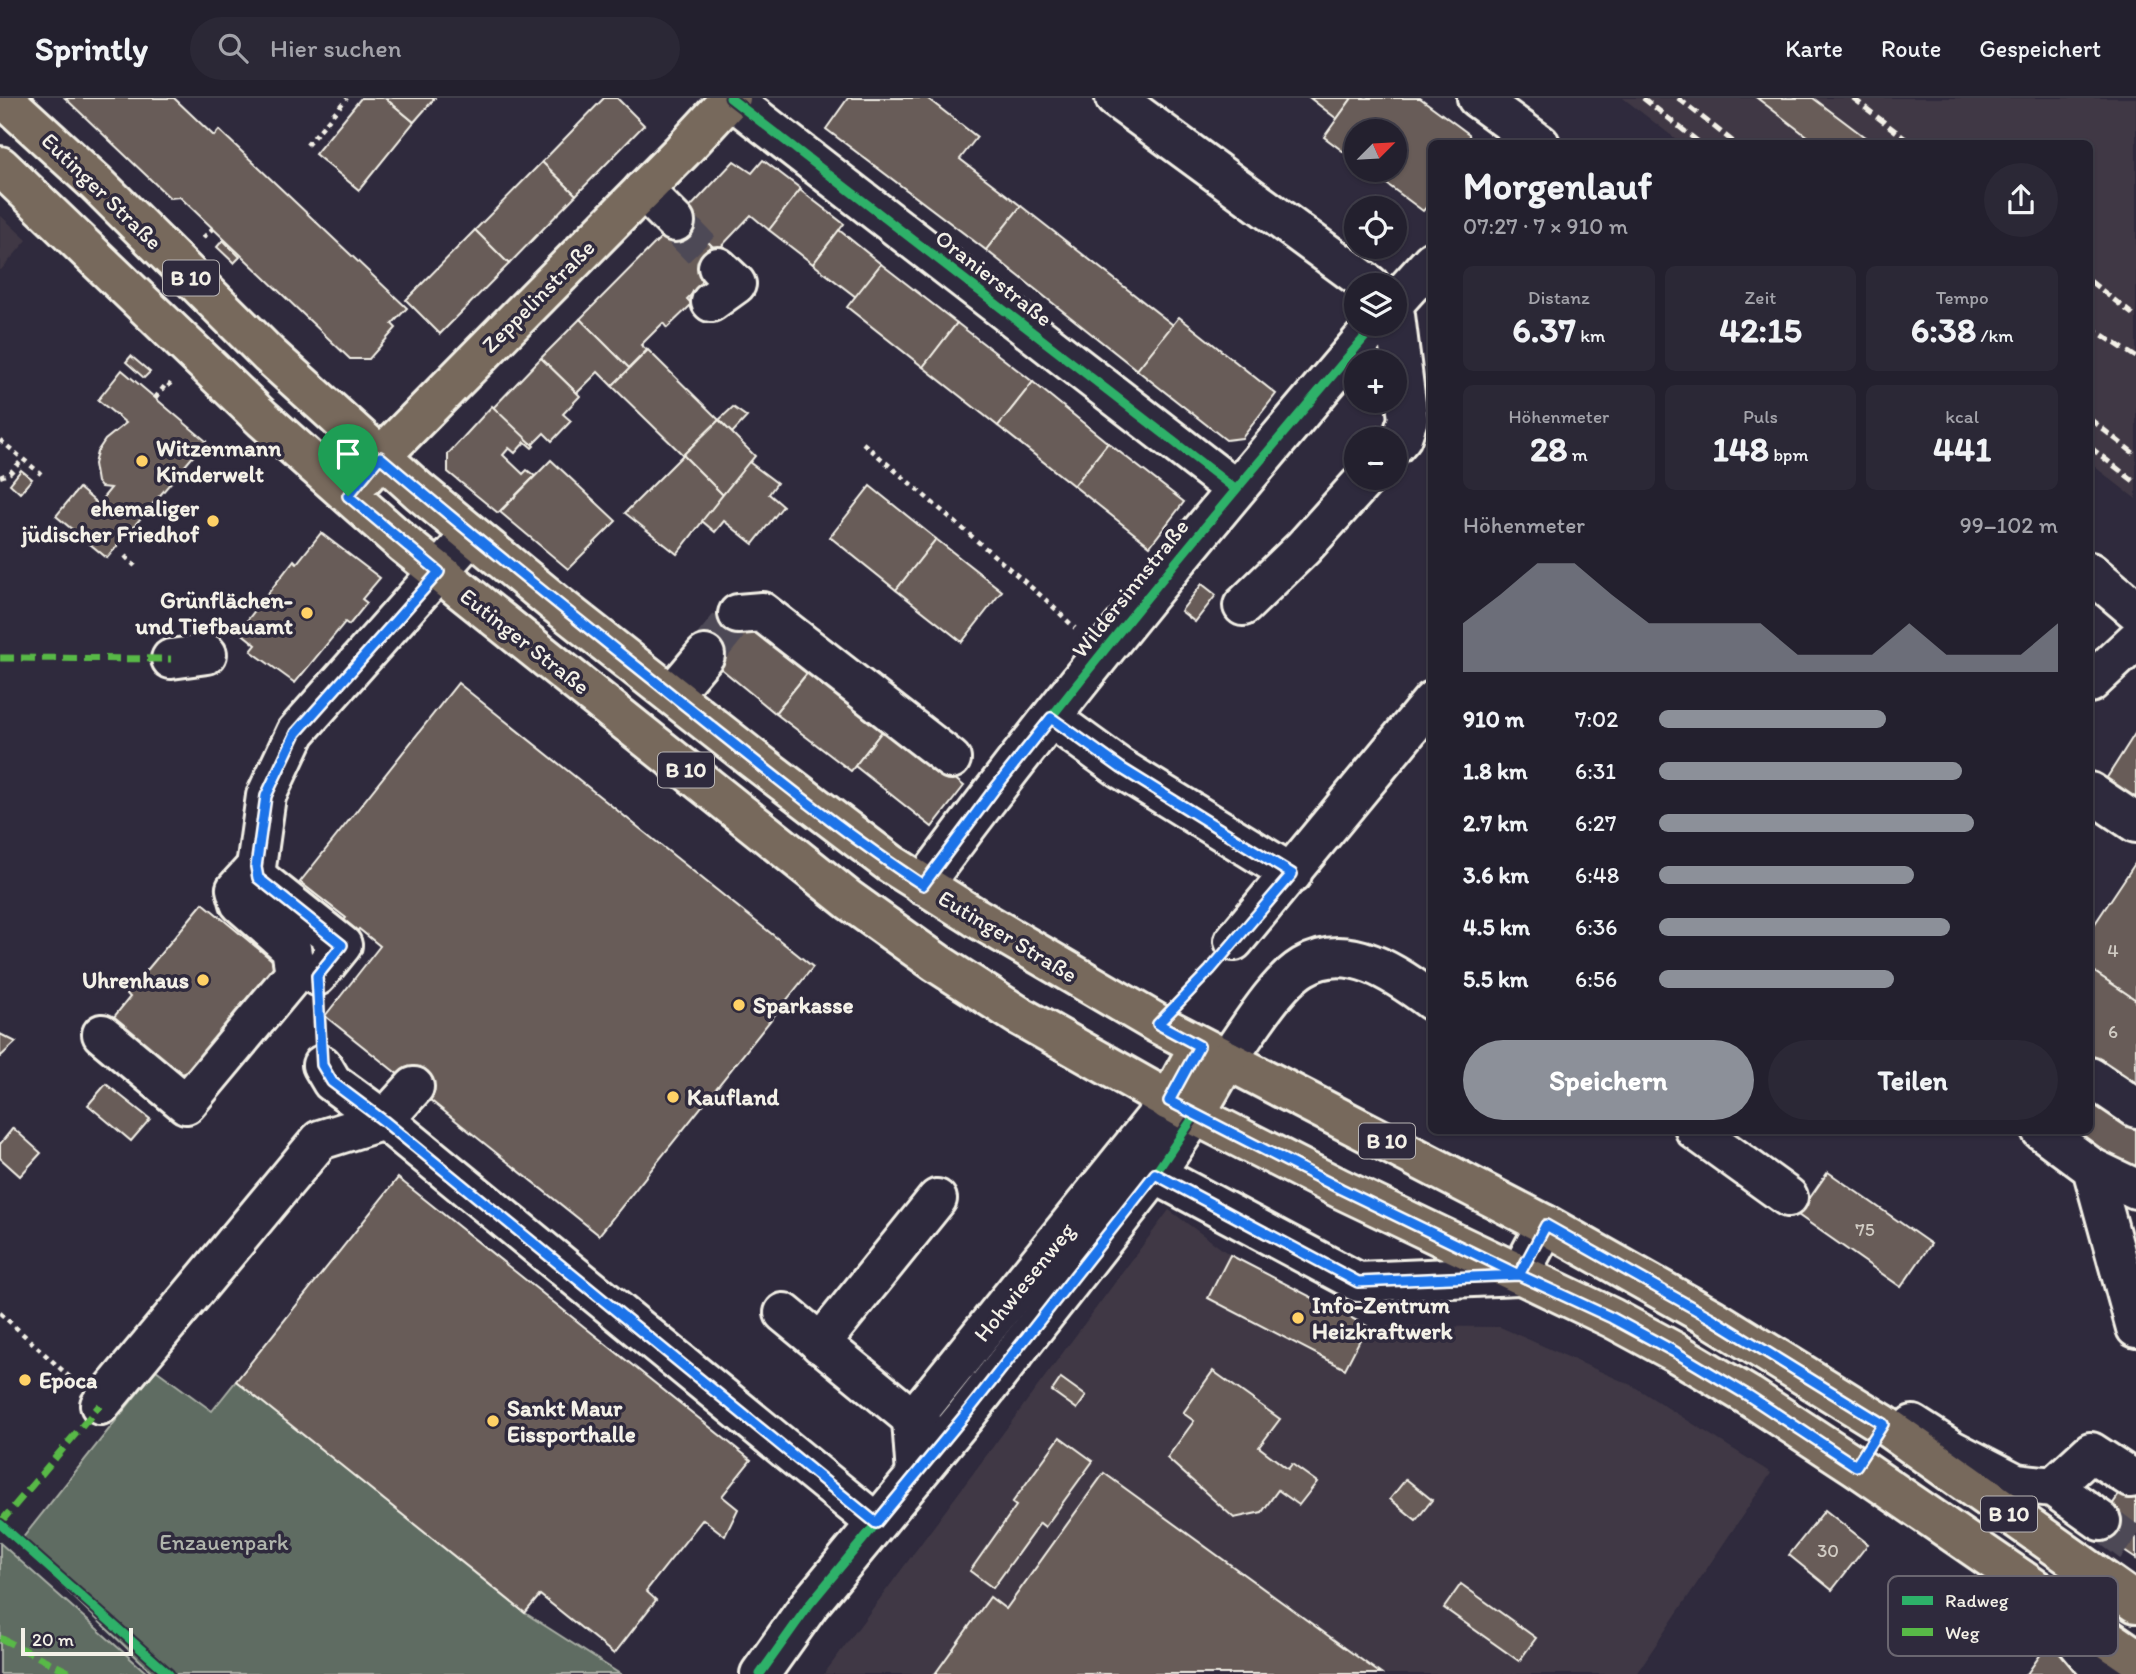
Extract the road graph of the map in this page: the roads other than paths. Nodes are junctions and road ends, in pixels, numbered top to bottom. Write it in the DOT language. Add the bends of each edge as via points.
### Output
graph roads {
  1 [pos="3,98"];
  2 [pos="731,98"];
  3 [pos="1115,98"];
  4 [pos="1477,98"];
  5 [pos="1534,140"];
  6 [pos="0,166"];
  7 [pos="643,190"];
  8 [pos="676,222"];
  9 [pos="1428,265"];
  10 [pos="1354,273"];
  11 [pos="1407,289"];
  12 [pos="1366,336"];
  13 [pos="1398,336"];
  14 [pos="1405,427"];
  15 [pos="380,457"];
  16 [pos="1235,488"];
  17 [pos="1355,490"];
  18 [pos="348,496"];
  19 [pos="471,535"];
  20 [pos="439,572"];
  21 [pos="2093,575"];
  22 [pos="1243,607"];
  23 [pos="2136,611"];
  24 [pos="738,614"];
  25 [pos="2136,640"];
  26 [pos="705,655"];
  27 [pos="2093,679"];
  28 [pos="672,694"];
  29 [pos="1428,706"];
  30 [pos="1051,718"];
  31 [pos="974,777"];
  32 [pos="2093,794"];
  33 [pos="2136,823"];
  34 [pos="256,867"];
  35 [pos="1292,874"];
  36 [pos="923,885"];
  37 [pos="1234,941"];
  38 [pos="317,976"];
  39 [pos="1428,997"];
  40 [pos="102,1034"];
  41 [pos="1213,1053"];
  42 [pos="322,1065"];
  43 [pos="2093,1079"];
  44 [pos="414,1087"];
  45 [pos="1182,1108"];
  46 [pos="2136,1108"];
  47 [pos="384,1121"];
  48 [pos="1701,1134"];
  49 [pos="2046,1134"];
  50 [pos="1141,1164"];
  51 [pos="2092,1168"];
  52 [pos="2136,1189"];
  53 [pos="1788,1197"];
  54 [pos="937,1199"];
  55 [pos="1546,1225"];
  56 [pos="1519,1275"];
  57 [pos="784,1313"];
  58 [pos="2136,1328"];
  59 [pos="820,1343"];
  60 [pos="1779,1360"];
  61 [pos="100,1405"];
  62 [pos="912,1420"];
  63 [pos="1883,1424"];
  64 [pos="942,1444"];
  65 [pos="1856,1466"];
  66 [pos="916,1476"];
  67 [pos="2131,1478"];
  68 [pos="2053,1487"];
  69 [pos="2101,1521"];
  70 [pos="876,1523"];
  71 [pos="2019,1576"];
  72 [pos="2098,1576"];
  73 [pos="2118,1590"];
  74 [pos="2136,1603"];
  75 [pos="2118,1645"];
  76 [pos="2089,1656"];
  77 [pos="2136,1658"];
  78 [pos="760,1674"];
  79 [pos="2104,1674"];
  1 -- 15 [label="main road, Eutinger Straße / B 10"];
  2 -- 7 [label="main road, Zeppelinstraße"];
  2 -- 16 [label="street, Oranierstraße"];
  3 -- 10 [label="street"];
  4 -- 5 [label="street"];
  6 -- 18 [label="main road, Eutinger Straße / B 10"];
  7 -- 8 [label="street"];
  7 -- 15 [label="main road, Zeppelinstraße"];
  9 -- 11 [label="street"];
  12 -- 16 [label="street, Wildersinnstraße"];
  13 -- 14 [label="street"];
  15 -- 18 [label="main road, Zeppelinstraße"];
  15 -- 19 [label="main road, Eutinger Straße / B 10"];
  16 -- 30 [label="street, Wildersinnstraße"];
  17 -- 22 [label="street"];
  18 -- 20 [label="main road, Eutinger Straße / B 10"];
  19 -- 20 [label="street"];
  19 -- 28 [label="main road, Eutinger Straße / B 10"];
  20 -- 34 [label="street" via="296,733 266,796"];
  20 -- 45 [label="main road, Eutinger Straße / B 10" via="849,900 1018,1015"];
  21 -- 23 [label="street"];
  24 -- 31 [label="street" via="762,612"];
  25 -- 27 [label="street"];
  26 -- 28 [label="street"];
  28 -- 36 [label="main road, Eutinger Straße / B 10"];
  29 -- 35 [label="street"];
  30 -- 31 [label="street, Wildersinnstraße"];
  30 -- 35 [label="street" via="1121,768"];
  31 -- 36 [label="street, Wildersinnstraße"];
  32 -- 33 [label="street"];
  34 -- 38 [label="street" via="258,878 342,945"];
  34 -- 40 [label="street" via="236,889 240,903 291,948 295,974 186,1104"];
  35 -- 37 [label="street"];
  36 -- 41 [label="main road, Eutinger Straße / B 10"];
  39 -- 41 [label="street" via="1365,960 1316,961 1304,967"];
  41 -- 45 [label="main road"];
  41 -- 55 [label="main road, Eutinger Straße / B 10"];
  42 -- 47 [label="street" via="332,1082"];
  43 -- 46 [label="street"];
  44 -- 47 [label="street"];
  45 -- 50 [label="street, Hohwiesenweg"];
  45 -- 56 [label="main road, Eutinger Straße / B 10"];
  47 -- 61 [label="street" via="320,1140"];
  47 -- 70 [label="street"];
  48 -- 53 [label="street"];
  49 -- 51 [label="street"];
  50 -- 56 [label="street" via="1358,1282"];
  50 -- 62 [label="street, Hohwiesenweg"];
  50 -- 64 [label="street, Hohwiesenweg"];
  51 -- 52 [label="street"];
  51 -- 58 [label="street"];
  54 -- 59 [label="street"];
  55 -- 56 [label="street"];
  55 -- 60 [label="main road, Eutinger Straße / B 10"];
  56 -- 65 [label="main road, Eutinger Straße / B 10" via="1675,1352"];
  57 -- 59 [label="street"];
  59 -- 62 [label="street"];
  60 -- 63 [label="main road, Eutinger Straße / B 10"];
  60 -- 68 [label="street" via="1823,1368 1952,1450 2016,1483"];
  62 -- 64 [label="street"];
  62 -- 66 [label="street"];
  63 -- 65 [label="main road"];
  63 -- 72 [label="main road, Eutinger Straße / B 10"];
  64 -- 66 [label="street, Hohwiesenweg"];
  65 -- 71 [label="main road, Eutinger Straße / B 10"];
  66 -- 70 [label="street, Hohwiesenweg"];
  67 -- 68 [label="street" via="2091,1452"];
  68 -- 69 [label="street"];
  70 -- 78 [label="street, Hohwiesenweg"];
  73 -- 74 [label="main road, Eutinger Straße / B 10"];
  75 -- 77 [label="main road, Eutinger Straße / B 10"];
  76 -- 79 [label="street"];
}
